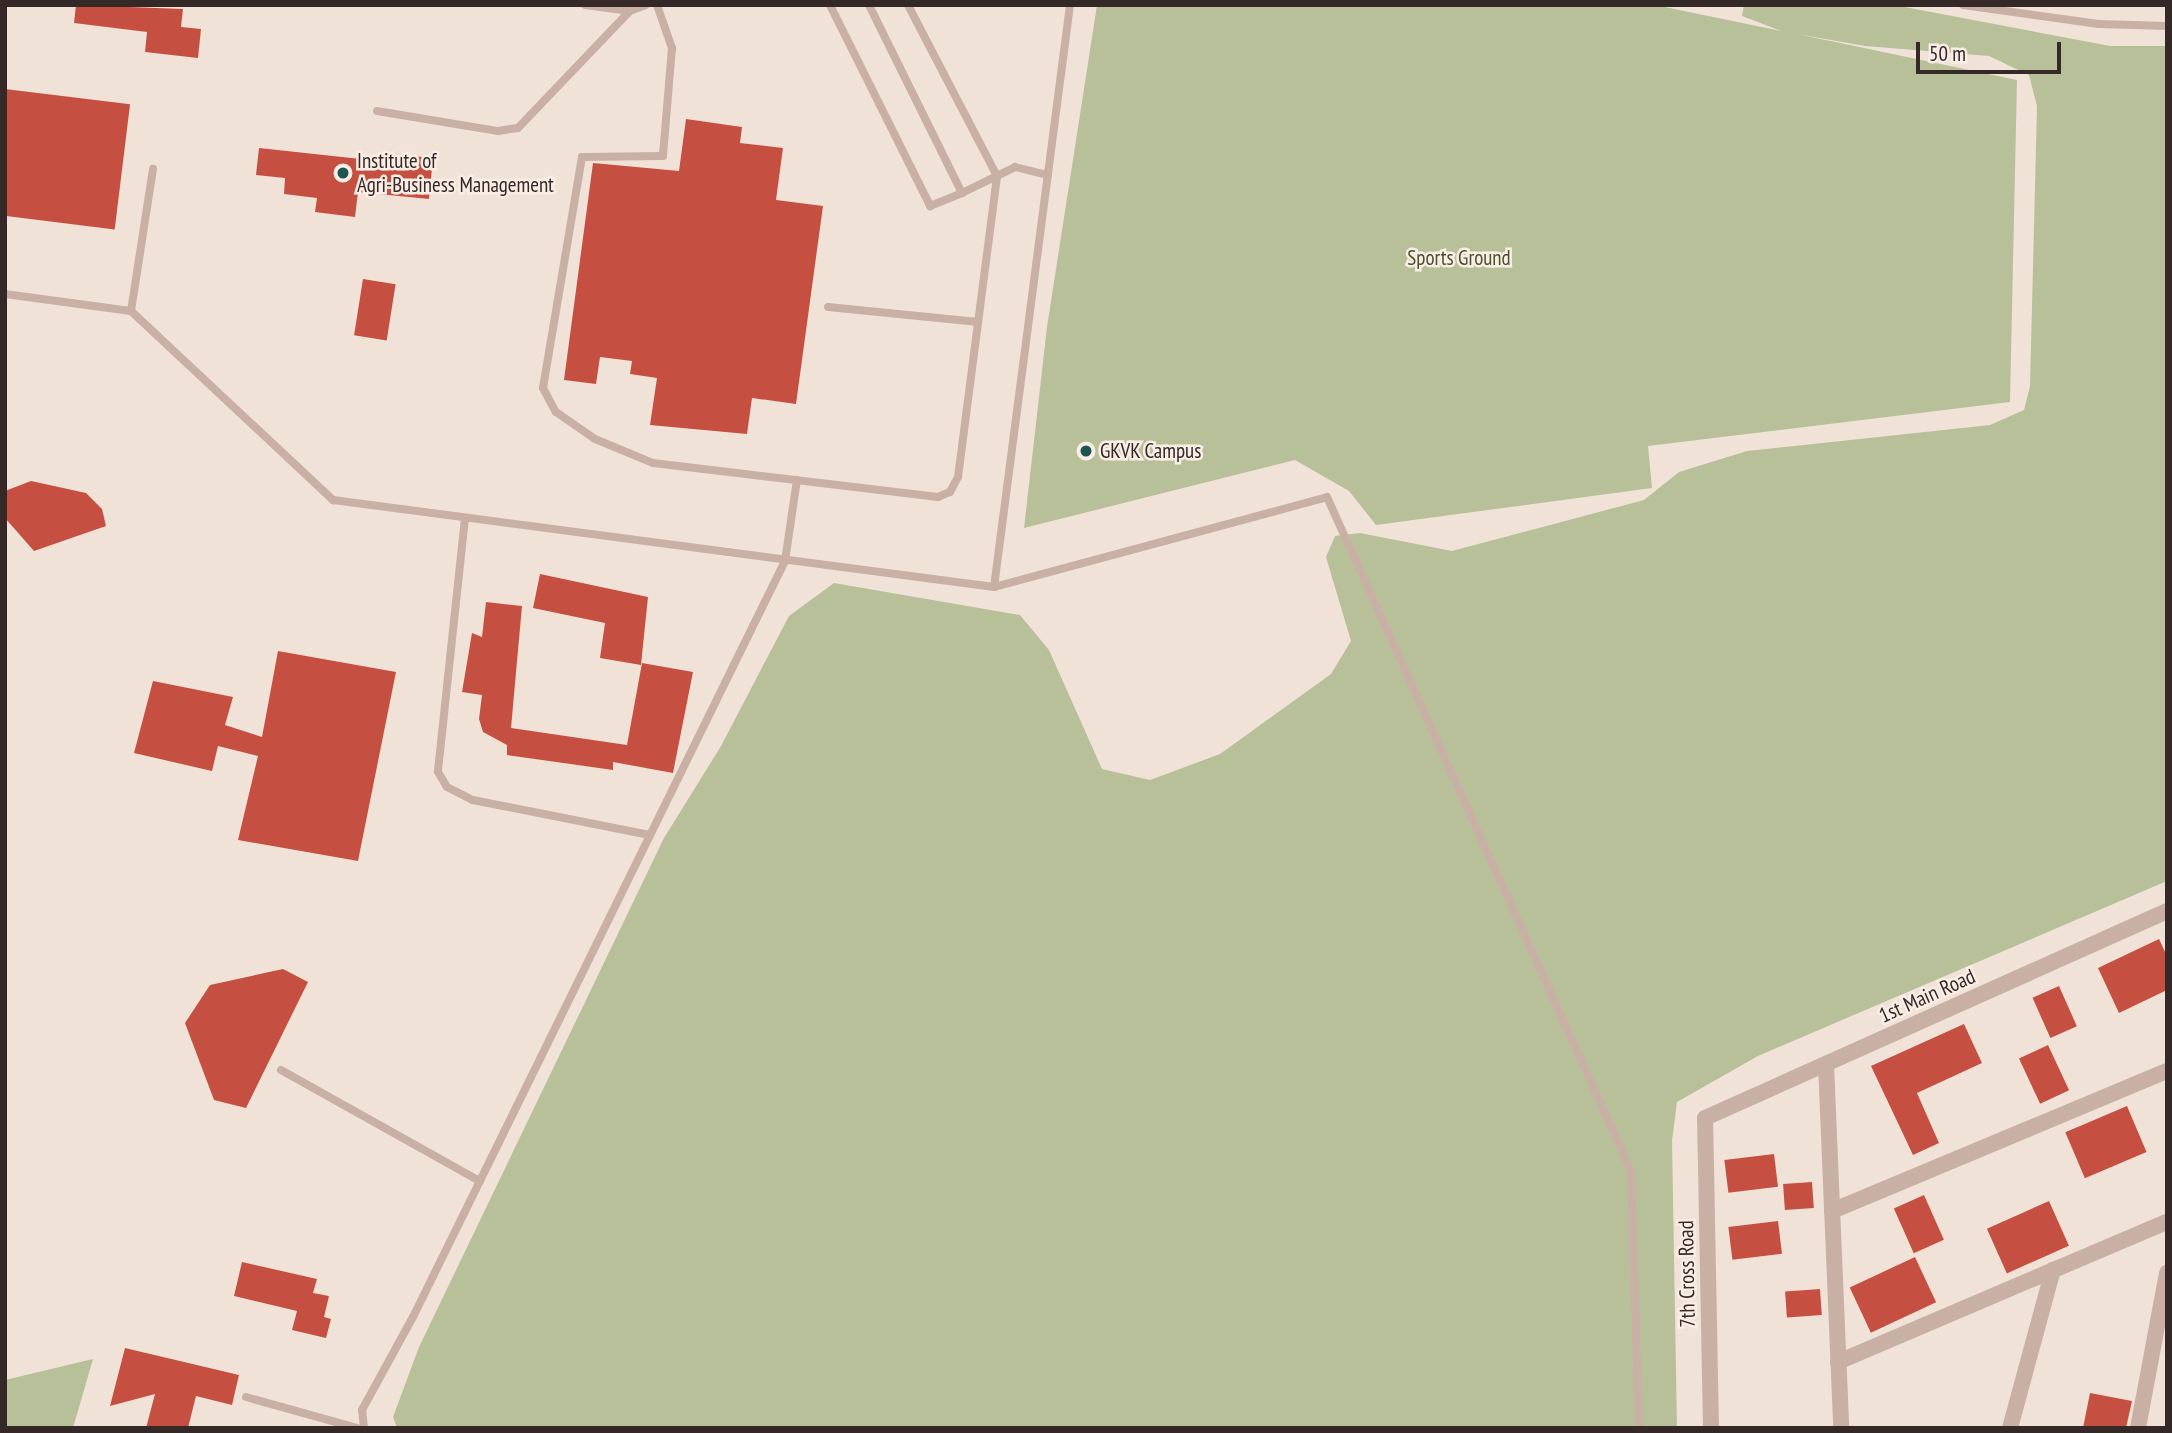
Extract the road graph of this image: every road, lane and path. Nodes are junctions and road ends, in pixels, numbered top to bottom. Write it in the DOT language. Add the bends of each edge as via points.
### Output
graph roads {
  1 [pos="585,5"];
  2 [pos="646,5"];
  3 [pos="657,5"];
  4 [pos="830,5"];
  5 [pos="869,5"];
  6 [pos="908,5"];
  7 [pos="1070,5"];
  8 [pos="1963,5"];
  9 [pos="630,11"];
  10 [pos="2167,26"];
  11 [pos="377,111"];
  12 [pos="153,169"];
  13 [pos="1048,175"];
  14 [pos="997,176"];
  15 [pos="962,192"];
  16 [pos="5,294"];
  17 [pos="828,307"];
  18 [pos="131,312"];
  19 [pos="978,322"];
  20 [pos="797,480"];
  21 [pos="465,518"];
  22 [pos="785,561"];
  23 [pos="994,587"];
  24 [pos="650,835"];
  25 [pos="2167,911"];
  26 [pos="1826,1064"];
  27 [pos="281,1070"];
  28 [pos="2167,1071"];
  29 [pos="1704,1118"];
  30 [pos="480,1181"];
  31 [pos="1832,1211"];
  32 [pos="2167,1222"];
  33 [pos="2053,1270"];
  34 [pos="2167,1273"];
  35 [pos="1838,1362"];
  36 [pos="246,1397"];
  37 [pos="357,1428"];
  38 [pos="364,1428"];
  39 [pos="1639,1428"];
  40 [pos="1711,1428"];
  41 [pos="1841,1428"];
  42 [pos="2010,1428"];
  43 [pos="2138,1428"];
  1 -- 9 [label="lane"];
  2 -- 9 [label="lane"];
  3 -- 20 [label="lane" via="672,48 663,156 582,157 542,388 556,412 595,439 653,463"];
  4 -- 15 [label="lane" via="930,206"];
  5 -- 15 [label="lane"];
  6 -- 14 [label="lane"];
  7 -- 13 [label="lane"];
  8 -- 10 [label="lane" via="2099,24"];
  9 -- 11 [label="lane" via="518,128 498,131"];
  12 -- 18 [label="lane"];
  13 -- 14 [label="lane" via="1015,167"];
  13 -- 23 [label="lane"];
  14 -- 15 [label="lane"];
  14 -- 19 [label="lane"];
  16 -- 18 [label="lane"];
  17 -- 19 [label="lane"];
  18 -- 21 [label="lane" via="333,500"];
  19 -- 20 [label="lane" via="958,477 950,492 938,497"];
  20 -- 22 [label="lane"];
  21 -- 22 [label="lane"];
  21 -- 24 [label="lane" via="438,772 447,787 473,800"];
  22 -- 23 [label="lane"];
  22 -- 24 [label="lane"];
  23 -- 39 [label="lane" via="1327,497 1631,1171"];
  24 -- 30 [label="lane"];
  25 -- 26 [label="street, 1st Main Road"];
  26 -- 29 [label="street, 1st Main Road"];
  26 -- 31 [label="street"];
  27 -- 30 [label="lane"];
  28 -- 31 [label="street"];
  29 -- 40 [label="street, 7th Cross Road"];
  30 -- 38 [label="lane" via="362,1409"];
  31 -- 35 [label="street"];
  32 -- 33 [label="street"];
  33 -- 35 [label="street"];
  33 -- 42 [label="street"];
  34 -- 43 [label="street"];
  35 -- 41 [label="street"];
  36 -- 37 [label="lane"];
}
